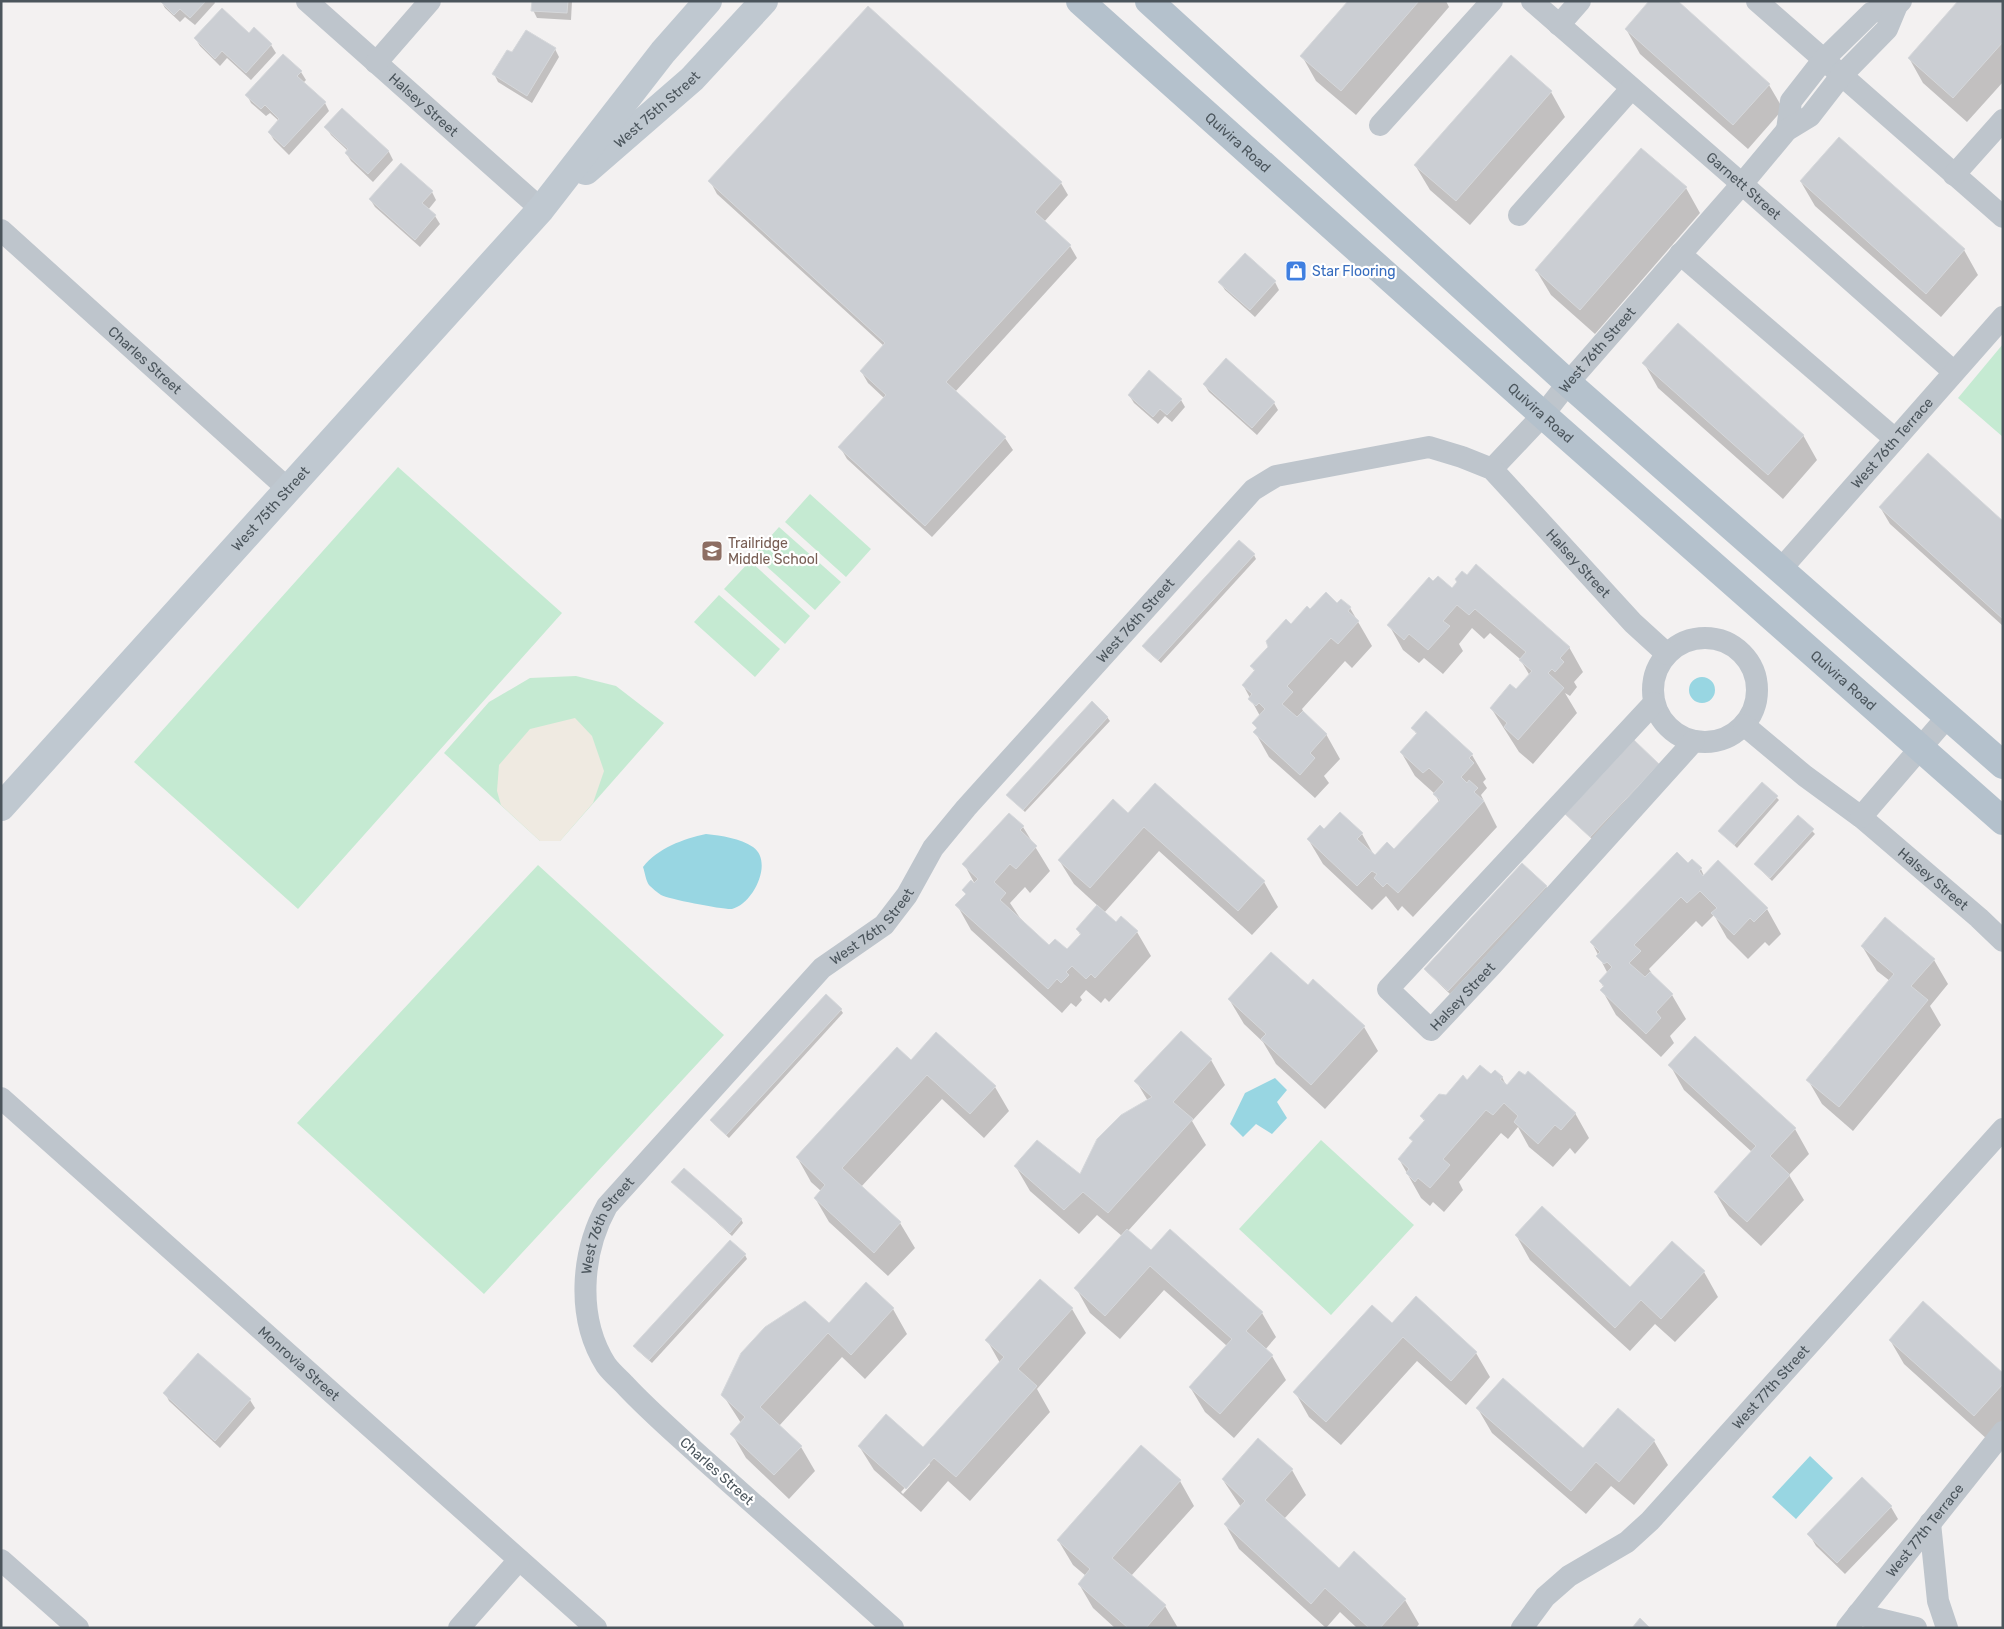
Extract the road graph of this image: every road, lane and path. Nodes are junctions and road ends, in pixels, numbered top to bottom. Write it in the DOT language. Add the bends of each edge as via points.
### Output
graph roads {
  1 [pos="307,1"];
  2 [pos="430,1"];
  3 [pos="708,1"];
  4 [pos="764,1"];
  5 [pos="1080,1"];
  6 [pos="1149,1"];
  7 [pos="1492,1"];
  8 [pos="1532,1"];
  9 [pos="1580,1"];
  10 [pos="1758,1"];
  11 [pos="1899,3"];
  12 [pos="1559,25"];
  13 [pos="1823,60"];
  14 [pos="376,63"];
  15 [pos="1841,76"];
  16 [pos="1631,89"];
  17 [pos="2003,120"];
  18 [pos="1380,125"];
  19 [pos="1787,130"];
  20 [pos="1954,175"];
  21 [pos="1742,184"];
  22 [pos="541,209"];
  23 [pos="1519,215"];
  24 [pos="2003,217"];
  25 [pos="1,230"];
  26 [pos="1680,254"];
  27 [pos="2003,317"];
  28 [pos="1954,372"];
  29 [pos="1568,383"];
  30 [pos="1543,415"];
  31 [pos="1895,439"];
  32 [pos="1492,469"];
  33 [pos="288,489"];
  34 [pos="1781,569"];
  35 [pos="1667,654"];
  36 [pos="1654,703"];
  37 [pos="1948,716"];
  38 [pos="1744,725"];
  39 [pos="1694,741"];
  40 [pos="1921,748"];
  41 [pos="2003,765"];
  42 [pos="1,806"];
  43 [pos="1861,817"];
  44 [pos="2003,821"];
  45 [pos="2003,941"];
  46 [pos="1,1098"];
  47 [pos="2003,1129"];
  48 [pos="585,1286"];
  49 [pos="2003,1432"];
  50 [pos="1930,1522"];
  51 [pos="1,1560"];
  52 [pos="519,1560"];
  53 [pos="1853,1621"];
  54 [pos="78,1628"];
  55 [pos="459,1628"];
  56 [pos="596,1628"];
  57 [pos="893,1628"];
  58 [pos="1522,1628"];
  59 [pos="1916,1628"];
  60 [pos="1947,1628"];
  1 -- 14 [label="street, Halsey Street"];
  2 -- 14 [label="street"];
  3 -- 22 [label="main road, West 75th Street" via="663,52"];
  4 -- 22 [label="main road, West 75th Street" via="692,79"];
  5 -- 30 [label="main road, Quivira Road"];
  6 -- 29 [label="main road"];
  7 -- 18 [label="street"];
  8 -- 12 [label="street, Garnett Street"];
  9 -- 12 [label="street"];
  10 -- 13 [label="street"];
  11 -- 13 [label="street, West 76th Street" via="1871,13"];
  11 -- 15 [label="street, West 76th Street" via="1887,29"];
  12 -- 16 [label="street, Garnett Street"];
  13 -- 15 [label="street"];
  13 -- 19 [label="street, West 76th Street" via="1791,101"];
  14 -- 22 [label="street, Halsey Street"];
  15 -- 19 [label="street, West 76th Street" via="1810,116"];
  15 -- 20 [label="street"];
  16 -- 21 [label="street, Garnett Street"];
  16 -- 23 [label="street"];
  17 -- 20 [label="street"];
  19 -- 21 [label="street, West 76th Street"];
  20 -- 24 [label="street"];
  21 -- 26 [label="street, West 76th Street"];
  21 -- 28 [label="street, Garnett Street"];
  22 -- 33 [label="main road, West 75th Street"];
  25 -- 33 [label="street, Charles Street"];
  26 -- 29 [label="street, West 76th Street"];
  26 -- 31 [label="street"];
  27 -- 28 [label="street, West 76th Terrace"];
  28 -- 31 [label="street, West 76th Terrace"];
  29 -- 30 [label="street, West 76th Street"];
  29 -- 34 [label="main road"];
  30 -- 32 [label="street, West 76th Street"];
  30 -- 40 [label="main road, Quivira Road"];
  31 -- 34 [label="street, West 76th Terrace"];
  32 -- 35 [label="street, Halsey Street" via="1633,623"];
  32 -- 48 [label="street, West 76th Street" via="1429,447 1276,476 1253,490 966,808 933,848 907,895 884,925 822,968 607,1206 597,1224 587,1260"];
  33 -- 42 [label="main road, West 75th Street"];
  34 -- 37 [label="main road"];
  35 -- 36 [label="street" via="1653,683"];
  35 -- 38 [label="street" via="1681,643 1698,638 1716,639 1733,646 1746,658 1754,674 1757,691 1753,709"];
  36 -- 39 [label="street" via="1667,726"];
  36 -- 39 [label="street, Halsey Street" via="1388,989 1431,1030"];
  37 -- 40 [label="street"];
  37 -- 41 [label="main road"];
  38 -- 39 [label="street" via="1730,736 1713,742"];
  38 -- 43 [label="street, Halsey Street"];
  40 -- 43 [label="street"];
  40 -- 44 [label="main road, Quivira Road"];
  43 -- 45 [label="street, Halsey Street"];
  46 -- 52 [label="street, Monrovia Street"];
  47 -- 58 [label="street, West 77th Street" via="1650,1521 1627,1542 1569,1576 1545,1597"];
  48 -- 57 [label="street, Charles Street" via="586,1309 606,1365 659,1419"];
  49 -- 50 [label="street, West 77th Terrace"];
  50 -- 53 [label="street, West 77th Terrace"];
  50 -- 60 [label="street" via="1938,1602"];
  51 -- 54 [label="street"];
  52 -- 55 [label="street"];
  52 -- 56 [label="street, Monrovia Street"];
  53 -- 59 [label="street"];
}
